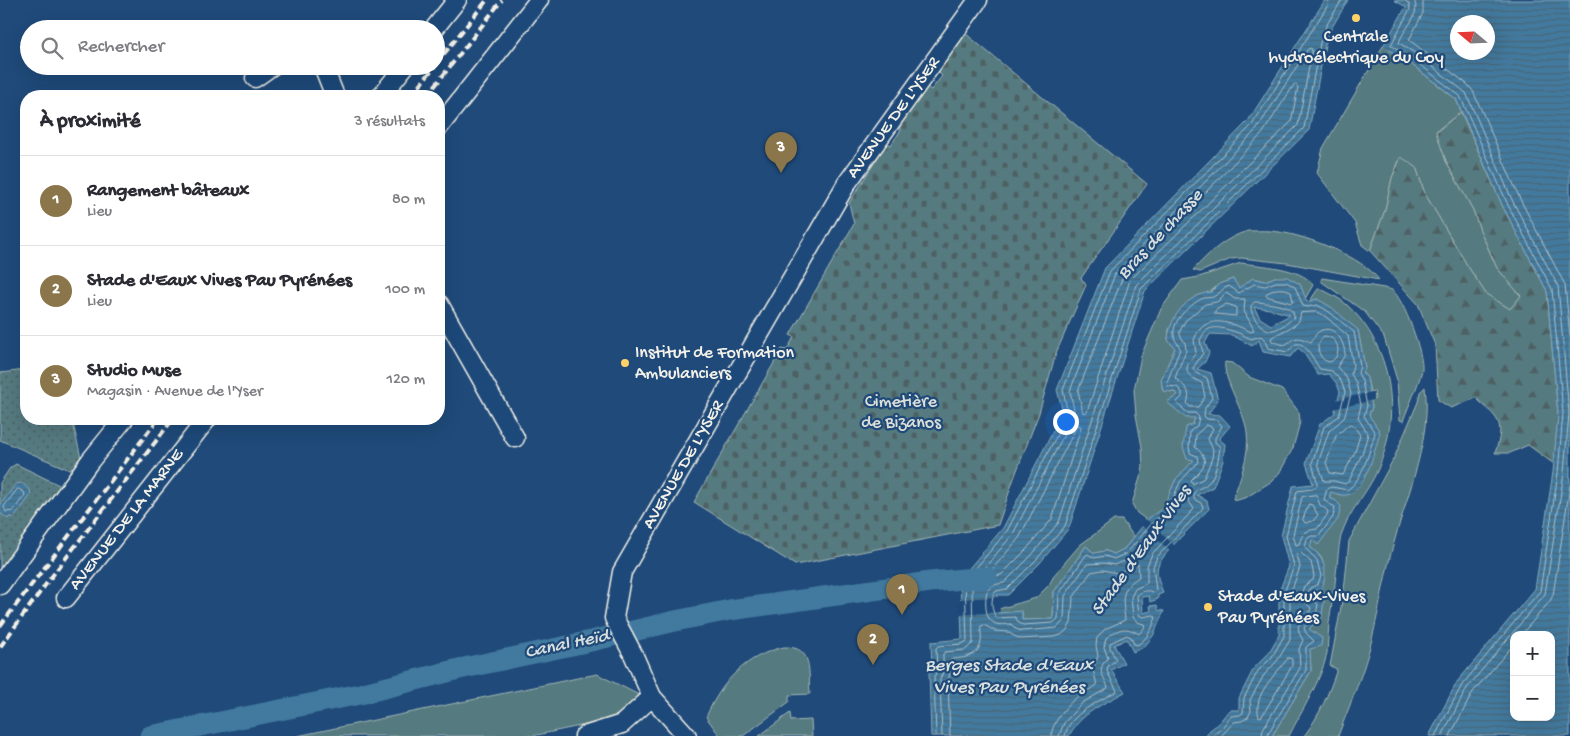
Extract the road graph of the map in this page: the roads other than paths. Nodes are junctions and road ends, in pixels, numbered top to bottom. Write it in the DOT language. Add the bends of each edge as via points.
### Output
graph roads {
  1 [pos="457,0"];
  2 [pos="539,0"];
  3 [pos="978,0"];
  4 [pos="441,20"];
  5 [pos="260,75"];
  6 [pos="327,75"];
  7 [pos="398,75"];
  8 [pos="256,78"];
  9 [pos="333,90"];
  10 [pos="386,90"];
  11 [pos="445,118"];
  12 [pos="445,315"];
  13 [pos="119,425"];
  14 [pos="203,425"];
  15 [pos="515,438"];
  16 [pos="0,584"];
  17 [pos="66,598"];
  18 [pos="652,697"];
  19 [pos="584,736"];
  20 [pos="686,736"];
  1 -- 4 [label="street"];
  2 -- 11 [label="street"];
  3 -- 18 [label="street, AVENUE DE L'YSER" via="847,183 622,572 614,618"];
  5 -- 8 [label="street"];
  6 -- 9 [label="street"];
  7 -- 10 [label="street"];
  12 -- 15 [label="street"];
  13 -- 16 [label="street"];
  14 -- 17 [label="street, AVENUE DE LA MARNE"];
  18 -- 19 [label="street" via="622,724"];
  18 -- 20 [label="street, AVENUE DE L'YSER"];
}
